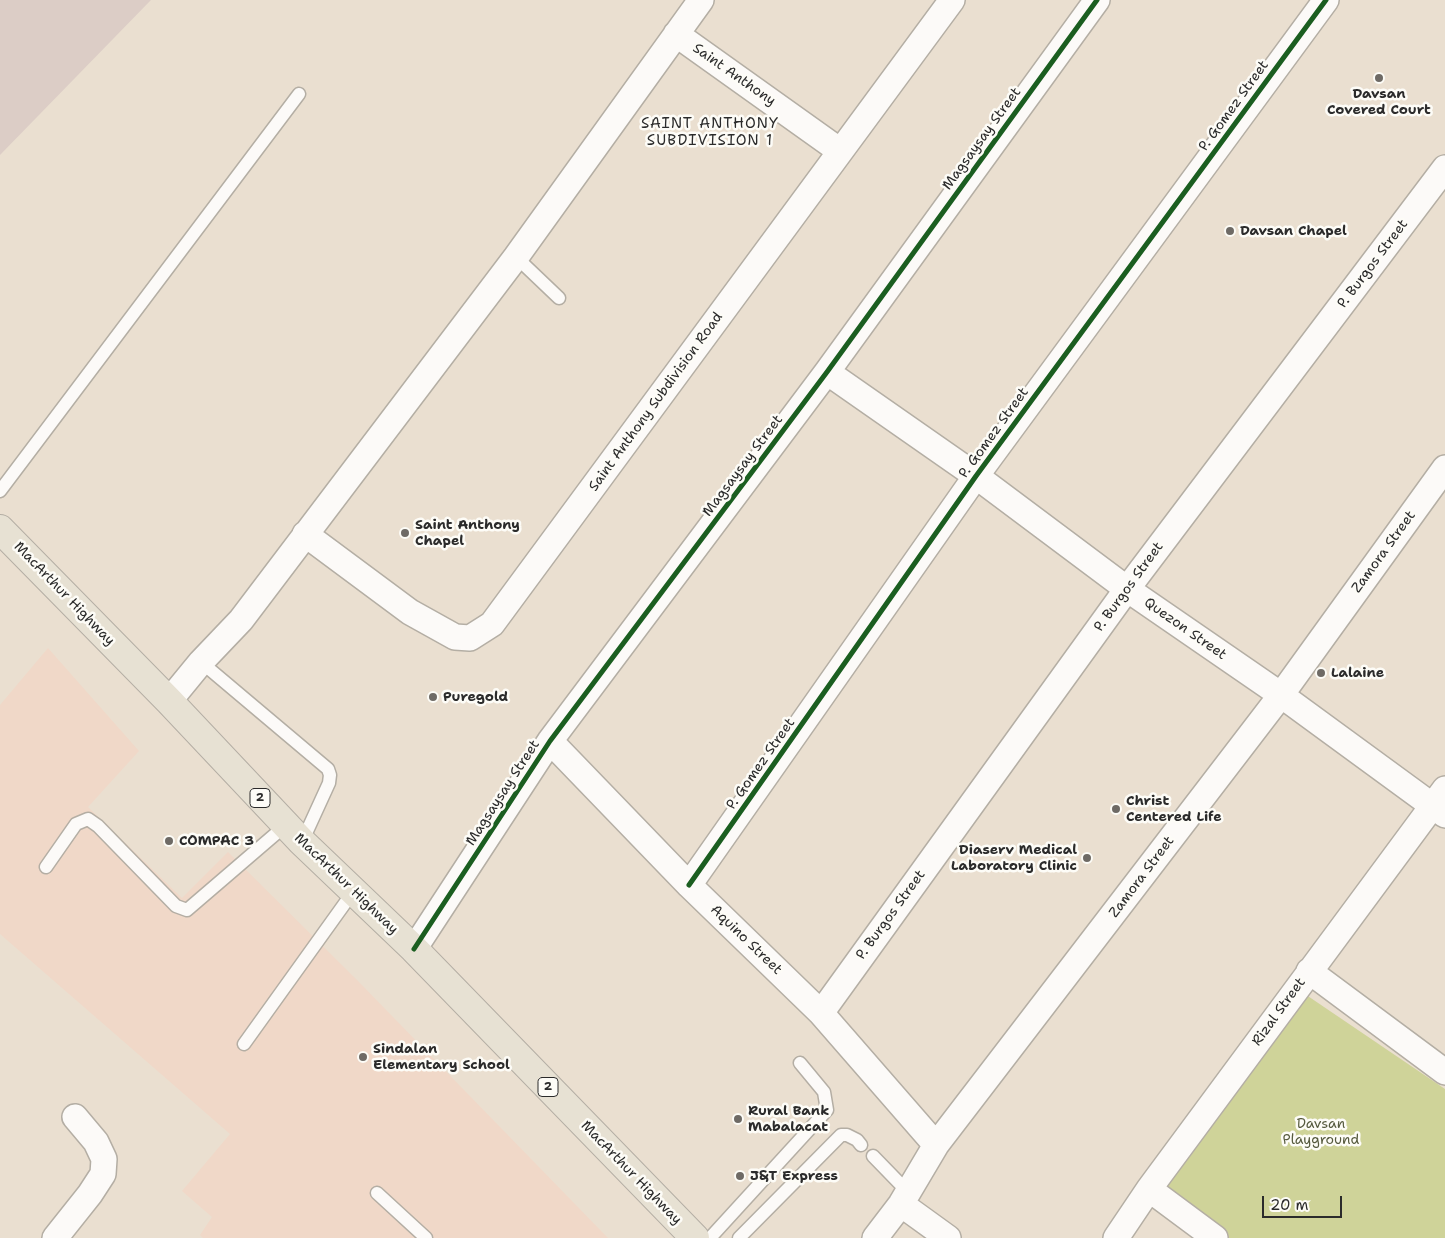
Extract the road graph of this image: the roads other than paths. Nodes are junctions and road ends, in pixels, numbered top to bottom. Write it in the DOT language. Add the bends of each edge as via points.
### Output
graph roads {
  1 [pos="701,0"];
  2 [pos="952,0"];
  3 [pos="1097,0"];
  4 [pos="1326,0"];
  5 [pos="676,34"];
  6 [pos="299,94"];
  7 [pos="840,151"];
  8 [pos="1445,168"];
  9 [pos="516,257"];
  10 [pos="559,298"];
  11 [pos="827,372"];
  12 [pos="1445,468"];
  13 [pos="976,476"];
  14 [pos="0,491"];
  15 [pos="0,528"];
  16 [pos="305,534"];
  17 [pos="1127,588"];
  18 [pos="201,662"];
  19 [pos="1281,695"];
  20 [pos="169,701"];
  21 [pos="550,741"];
  22 [pos="1441,803"];
  23 [pos="294,834"];
  24 [pos="46,867"];
  25 [pos="689,885"];
  26 [pos="354,892"];
  27 [pos="414,950"];
  28 [pos="1309,970"];
  29 [pos="821,1013"];
  30 [pos="244,1044"];
  31 [pos="800,1063"];
  32 [pos="1445,1072"];
  33 [pos="75,1117"];
  34 [pos="861,1145"];
  35 [pos="936,1145"];
  36 [pos="873,1156"];
  37 [pos="1149,1189"];
  38 [pos="377,1193"];
  39 [pos="904,1198"];
  40 [pos="55,1238"];
  41 [pos="426,1238"];
  42 [pos="694,1238"];
  43 [pos="710,1238"];
  44 [pos="739,1238"];
  45 [pos="875,1238"];
  46 [pos="948,1238"];
  47 [pos="1116,1238"];
  48 [pos="1215,1238"];
  1 -- 5 [label="street"];
  2 -- 7 [label="street, Saint Anthony Subdivision Road"];
  3 -- 11 [label="street, Magsaysay Street"];
  4 -- 13 [label="street, P. Gomez Street"];
  5 -- 7 [label="street, Saint Anthony"];
  5 -- 9 [label="street"];
  6 -- 14 [label="lane"];
  7 -- 16 [label="street, Saint Anthony Subdivision Road" via="492,624 470,638 455,637 410,612"];
  8 -- 17 [label="street, P. Burgos Street"];
  9 -- 10 [label="lane"];
  9 -- 16 [label="street"];
  11 -- 13 [label="street, Quezon Street"];
  11 -- 21 [label="street, Magsaysay Street"];
  12 -- 19 [label="street, Zamora Street"];
  13 -- 17 [label="street, Quezon Street"];
  13 -- 25 [label="street, P. Gomez Street"];
  15 -- 20 [label="highway, MacArthur Highway / 2"];
  16 -- 18 [label="street" via="241,620"];
  17 -- 19 [label="street, Quezon Street"];
  17 -- 29 [label="street, P. Burgos Street"];
  18 -- 20 [label="street"];
  18 -- 23 [label="lane" via="328,769 328,783"];
  19 -- 22 [label="street, Quezon Street"];
  19 -- 35 [label="street, Zamora Street"];
  20 -- 23 [label="highway, MacArthur Highway / 2"];
  21 -- 25 [label="street, Aquino Street"];
  21 -- 27 [label="street, Magsaysay Street"];
  22 -- 28 [label="street, Rizal Street"];
  23 -- 24 [label="lane" via="187,910 176,906 88,819 76,824"];
  23 -- 26 [label="highway, MacArthur Highway / 2"];
  25 -- 29 [label="street, Aquino Street"];
  26 -- 27 [label="highway, MacArthur Highway / 2"];
  26 -- 30 [label="lane"];
  27 -- 42 [label="highway, MacArthur Highway / 2"];
  28 -- 32 [label="street"];
  28 -- 37 [label="street, Rizal Street"];
  29 -- 35 [label="street, Aquino Street"];
  31 -- 43 [label="lane" via="824,1092 828,1110"];
  33 -- 40 [label="street" via="96,1142 104,1159 103,1174"];
  34 -- 44 [label="lane" via="847,1135 841,1136"];
  35 -- 39 [label="street, Zamora Street"];
  36 -- 39 [label="lane"];
  37 -- 47 [label="street, Rizal Street"];
  37 -- 48 [label="street"];
  38 -- 41 [label="lane"];
  39 -- 45 [label="street, Zamora Street"];
  39 -- 46 [label="street"];
}
